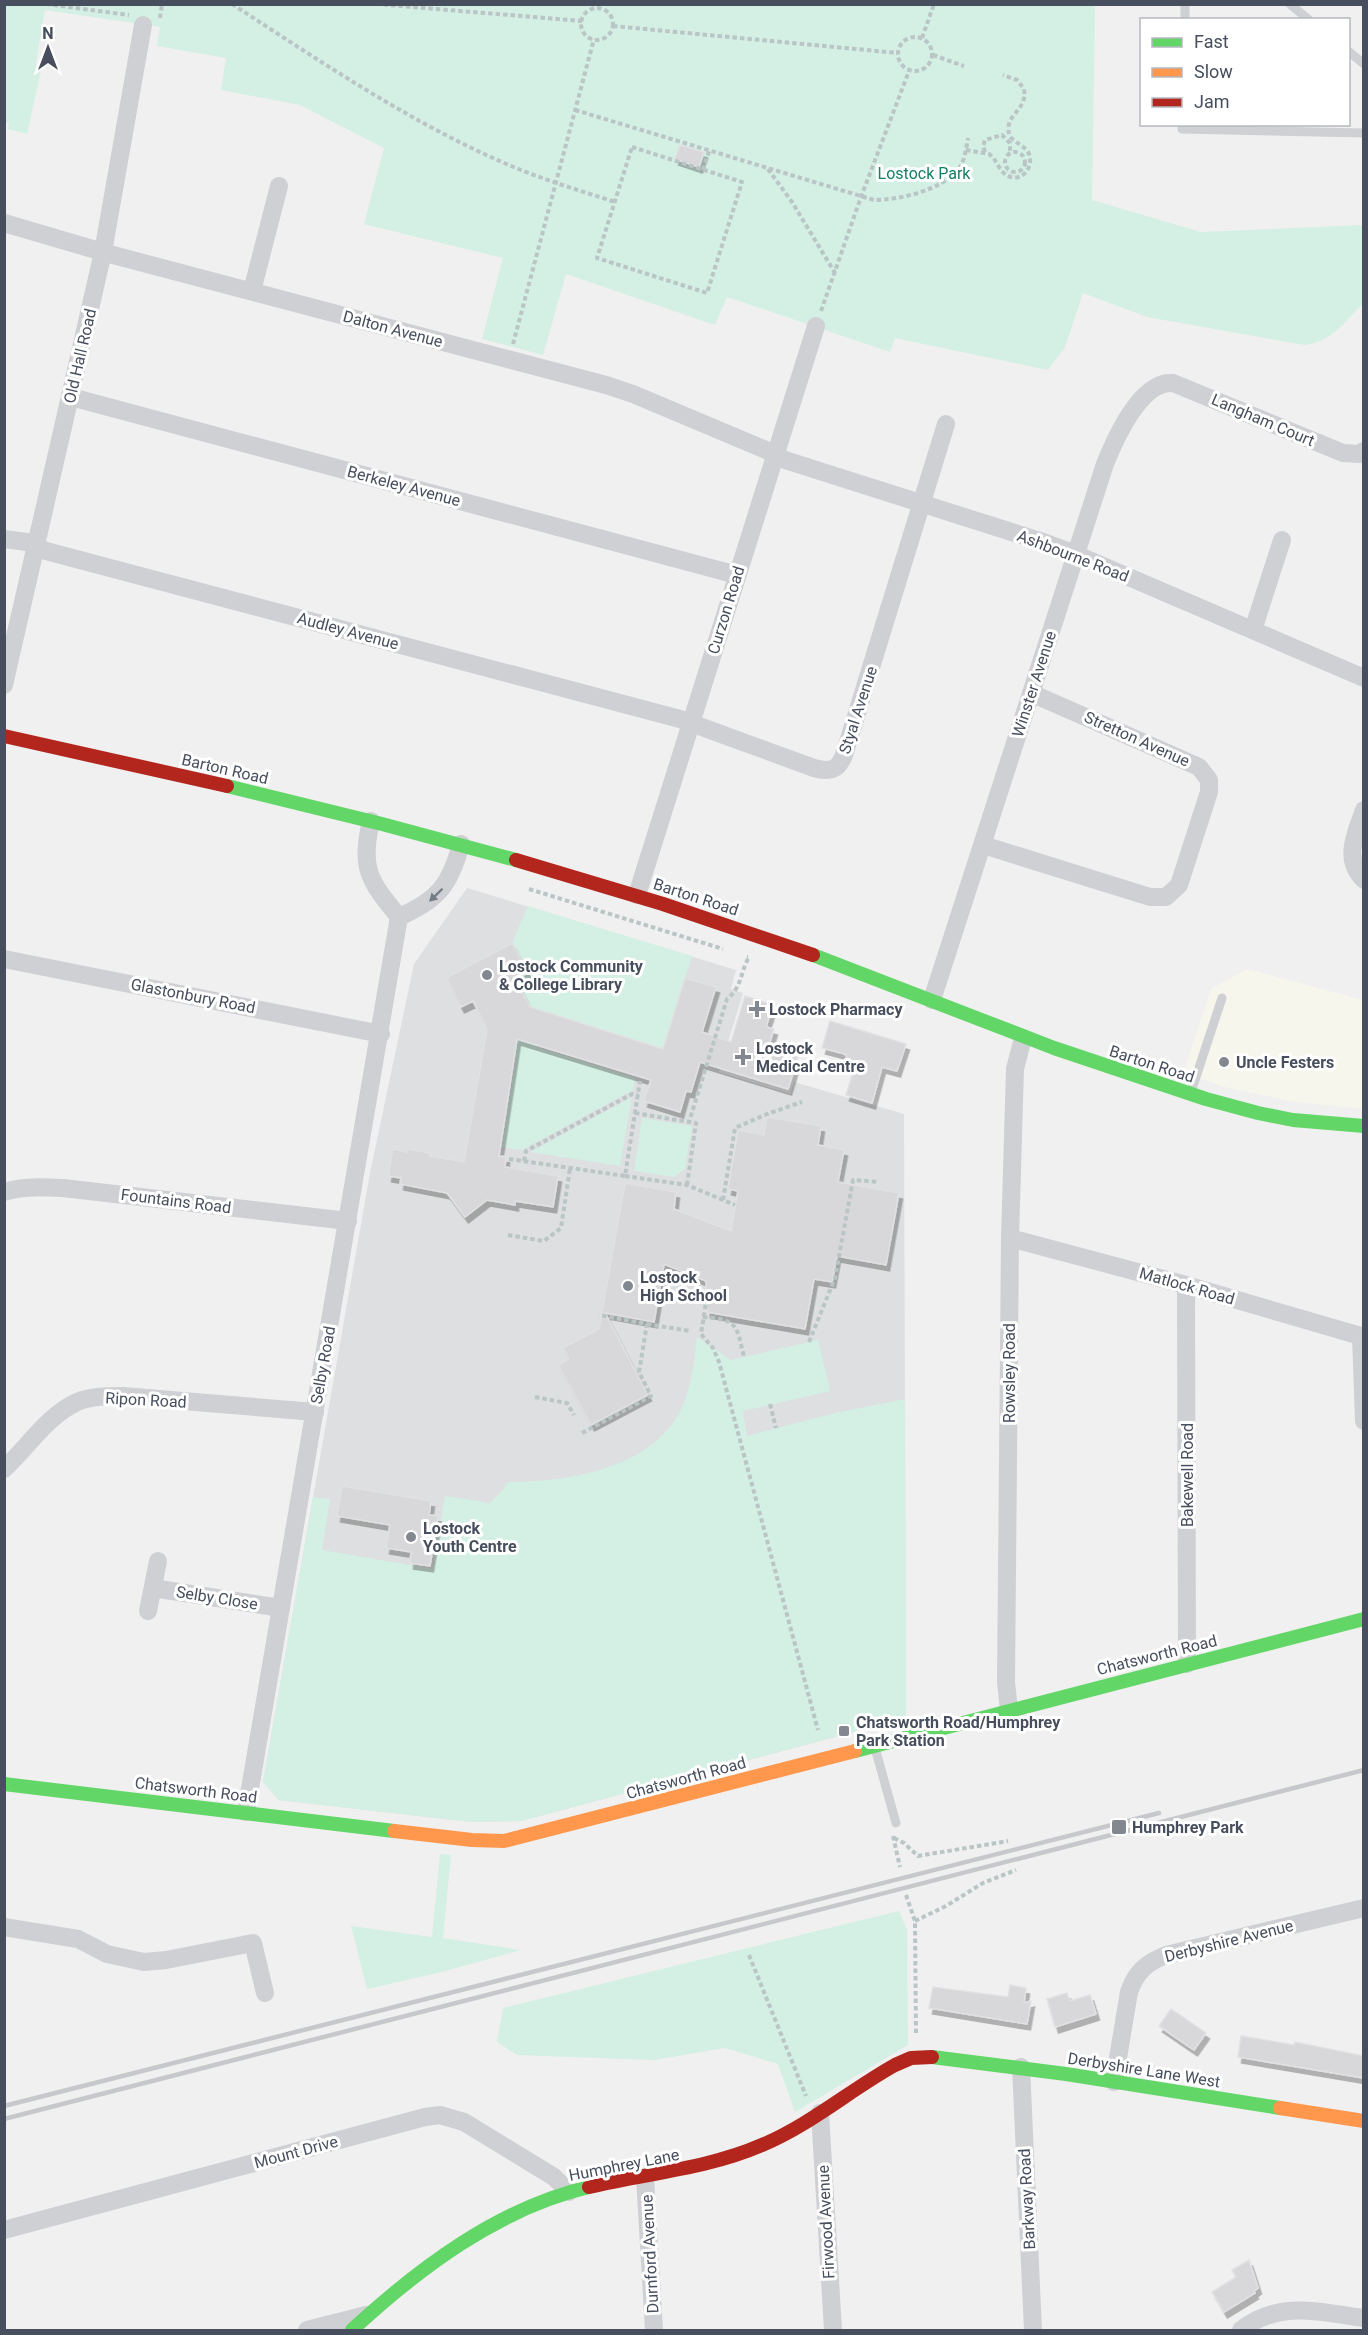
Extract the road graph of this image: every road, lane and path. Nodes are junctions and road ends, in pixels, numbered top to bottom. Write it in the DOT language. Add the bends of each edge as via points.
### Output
graph roads {
  1 [pos="46,4"];
  2 [pos="232,4"];
  3 [pos="376,4"];
  4 [pos="934,4"];
  5 [pos="1290,4"];
  6 [pos="1307,18"];
  7 [pos="140,21"];
  8 [pos="582,21"];
  9 [pos="613,26"];
  10 [pos="922,38"];
  11 [pos="594,39"];
  12 [pos="898,53"];
  13 [pos="1350,53"];
  14 [pos="933,55"];
  15 [pos="1364,64"];
  16 [pos="964,66"];
  17 [pos="909,70"];
  18 [pos="1004,75"];
  19 [pos="575,110"];
  20 [pos="1182,126"];
  21 [pos="1364,133"];
  22 [pos="968,138"];
  23 [pos="1009,138"];
  24 [pos="709,150"];
  25 [pos="966,150"];
  26 [pos="985,152"];
  27 [pos="1010,152"];
  28 [pos="996,160"];
  29 [pos="1005,160"];
  30 [pos="767,168"];
  31 [pos="1026,168"];
  32 [pos="703,170"];
  33 [pos="556,183"];
  34 [pos="279,186"];
  35 [pos="861,197"];
  36 [pos="615,202"];
  37 [pos="4,223"];
  38 [pos="103,252"];
  39 [pos="835,273"];
  40 [pos="252,291"];
  41 [pos="816,326"];
  42 [pos="509,359"];
  43 [pos="1161,383"];
  44 [pos="71,397"];
  45 [pos="946,424"];
  46 [pos="1364,451"];
  47 [pos="775,454"];
  48 [pos="922,504"];
  49 [pos="4,539"];
  50 [pos="1282,540"];
  51 [pos="36,546"];
  52 [pos="1075,554"];
  53 [pos="737,575"];
  54 [pos="1254,630"];
  55 [pos="1364,678"];
  56 [pos="4,685"];
  57 [pos="1031,693"];
  58 [pos="691,723"];
  59 [pos="4,736"];
  60 [pos="1364,810"];
  61 [pos="371,821"];
  62 [pos="461,844"];
  63 [pos="983,845"];
  64 [pos="1364,880"];
  65 [pos="637,895"];
  66 [pos="399,917"];
  67 [pos="749,957"];
  68 [pos="4,958"];
  69 [pos="1222,998"];
  70 [pos="932,1000"];
  71 [pos="381,1034"];
  72 [pos="1023,1038"];
  73 [pos="640,1081"];
  74 [pos="1190,1094"];
  75 [pos="638,1095"];
  76 [pos="802,1102"];
  77 [pos="635,1113"];
  78 [pos="689,1122"];
  79 [pos="1364,1126"];
  80 [pos="510,1159"];
  81 [pos="524,1161"];
  82 [pos="570,1167"];
  83 [pos="625,1176"];
  84 [pos="879,1182"];
  85 [pos="687,1185"];
  86 [pos="4,1192"];
  87 [pos="723,1200"];
  88 [pos="735,1205"];
  89 [pos="348,1221"];
  90 [pos="508,1235"];
  91 [pos="1010,1238"];
  92 [pos="1186,1286"];
  93 [pos="694,1300"];
  94 [pos="599,1315"];
  95 [pos="703,1317"];
  96 [pos="647,1324"];
  97 [pos="690,1331"];
  98 [pos="1363,1336"];
  99 [pos="809,1342"];
  100 [pos="744,1357"];
  101 [pos="535,1397"];
  102 [pos="770,1404"];
  103 [pos="315,1412"];
  104 [pos="574,1415"];
  105 [pos="1364,1421"];
  106 [pos="776,1428"];
  107 [pos="582,1433"];
  108 [pos="4,1469"];
  109 [pos="158,1561"];
  110 [pos="153,1588"];
  111 [pos="281,1608"];
  112 [pos="148,1611"];
  113 [pos="1364,1619"];
  114 [pos="1187,1664"];
  115 [pos="1009,1710"];
  116 [pos="818,1730"];
  117 [pos="875,1746"];
  118 [pos="4,1784"];
  119 [pos="246,1812"];
  120 [pos="896,1823"];
  121 [pos="1008,1841"];
  122 [pos="900,1868"];
  123 [pos="1016,1870"];
  124 [pos="906,1895"];
  125 [pos="1364,1908"];
  126 [pos="915,1922"];
  127 [pos="4,1928"];
  128 [pos="749,1955"];
  129 [pos="265,1993"];
  130 [pos="918,2057"];
  131 [pos="1022,2067"];
  132 [pos="1114,2082"];
  133 [pos="817,2115"];
  134 [pos="1364,2121"];
  135 [pos="645,2177"];
  136 [pos="569,2192"];
  137 [pos="4,2230"];
  138 [pos="368,2315"];
  139 [pos="1364,2318"];
  140 [pos="307,2331"];
  141 [pos="352,2331"];
  142 [pos="654,2331"];
  143 [pos="833,2331"];
  144 [pos="1033,2331"];
  145 [pos="1241,2331"];
  1 -- 7 [label="path"];
  2 -- 33 [label="path" via="392,106 476,150"];
  3 -- 8 [label="path"];
  4 -- 10 [label="path"];
  5 -- 6 [label="lane"];
  7 -- 38 [label="street, Old Hall Road"];
  8 -- 9 [label="path" via="590,9 600,8 609,12"];
  8 -- 11 [label="path" via="583,30"];
  9 -- 11 [label="path" via="604,38"];
  9 -- 12 [label="path"];
  10 -- 12 [label="path" via="906,39"];
  10 -- 14 [label="path" via="931,46"];
  11 -- 19 [label="path"];
  12 -- 17 [label="path" via="901,64"];
  13 -- 15 [label="lane"];
  14 -- 16 [label="path"];
  14 -- 17 [label="path" via="925,69"];
  17 -- 35 [label="path"];
  18 -- 23 [label="path" via="1017,80 1025,94 1009,122"];
  19 -- 24 [label="path"];
  19 -- 33 [label="path"];
  20 -- 21 [label="lane"];
  22 -- 25 [label="path"];
  23 -- 26 [label="path" via="988,138 983,146"];
  23 -- 27 [label="path"];
  23 -- 31 [label="path" via="1028,152 1030,161"];
  24 -- 30 [label="path"];
  24 -- 32 [label="path"];
  25 -- 26 [label="path"];
  25 -- 35 [label="path" via="956,172 928,189 888,200"];
  26 -- 28 [label="path"];
  27 -- 29 [label="path"];
  27 -- 31 [label="path" via="1022,155"];
  28 -- 29 [label="path"];
  28 -- 31 [label="path" via="1004,173 1013,178 1022,176"];
  29 -- 31 [label="path" via="1011,171"];
  30 -- 35 [label="path"];
  30 -- 39 [label="path"];
  32 -- 36 [label="path" via="632,147"];
  32 -- 36 [label="path" via="742,182 707,293 597,258"];
  33 -- 36 [label="path"];
  33 -- 42 [label="path"];
  34 -- 40 [label="street"];
  35 -- 39 [label="path"];
  37 -- 38 [label="street, Dalton Avenue"];
  38 -- 40 [label="street, Dalton Avenue"];
  38 -- 44 [label="street, Old Hall Road"];
  39 -- 41 [label="path"];
  40 -- 42 [label="street, Dalton Avenue"];
  41 -- 47 [label="street, Curzon Road"];
  42 -- 47 [label="street, Dalton Avenue" via="624,390"];
  43 -- 46 [label="street, Langham Court" via="1181,385 1343,453"];
  43 -- 52 [label="street, Winster Avenue" via="1136,407 1112,447"];
  44 -- 51 [label="street, Old Hall Road"];
  44 -- 53 [label="street, Berkeley Avenue"];
  45 -- 48 [label="street"];
  47 -- 48 [label="street, Ashbourne Road"];
  47 -- 53 [label="street, Curzon Road"];
  48 -- 52 [label="street, Ashbourne Road"];
  48 -- 58 [label="street, Styal Avenue" via="838,766 829,771 814,768"];
  49 -- 51 [label="street, Audley Avenue"];
  50 -- 54 [label="street"];
  51 -- 56 [label="street, Old Hall Road"];
  51 -- 58 [label="street, Audley Avenue"];
  52 -- 54 [label="street, Ashbourne Road"];
  52 -- 57 [label="street, Winster Avenue"];
  53 -- 58 [label="street, Curzon Road"];
  54 -- 55 [label="street, Ashbourne Road"];
  57 -- 63 [label="street, Winster Avenue"];
  57 -- 63 [label="street, Stretton Avenue" via="1199,768 1209,780 1209,792 1179,885 1172,894 1161,898"];
  58 -- 65 [label="street, Curzon Road"];
  59 -- 61 [label="street, Barton Road"];
  60 -- 64 [label="street" via="1351,855 1354,868"];
  61 -- 62 [label="street, Barton Road"];
  61 -- 66 [label="street" via="366,851 369,871"];
  62 -- 65 [label="street, Barton Road"];
  62 -- 66 [label="street, one-way" via="452,874 438,894"];
  63 -- 70 [label="street, Winster Avenue"];
  65 -- 70 [label="street, Barton Road" via="756,934"];
  66 -- 71 [label="street, Selby Road"];
  67 -- 78 [label="path" via="737,991 728,999"];
  68 -- 71 [label="street, Glastonbury Road"];
  69 -- 74 [label="lane"];
  70 -- 72 [label="street, Barton Road"];
  71 -- 89 [label="street, Selby Road"];
  72 -- 74 [label="street, Barton Road"];
  72 -- 91 [label="street, Rowsley Road" via="1015,1069"];
  73 -- 75 [label="path"];
  74 -- 79 [label="street, Barton Road" via="1292,1120"];
  75 -- 77 [label="path"];
  75 -- 81 [label="path" via="632,1094 526,1151"];
  76 -- 87 [label="path" via="735,1128"];
  77 -- 78 [label="path"];
  77 -- 83 [label="path"];
  78 -- 85 [label="path" via="696,1124"];
  80 -- 81 [label="path"];
  81 -- 82 [label="path"];
  82 -- 83 [label="path"];
  82 -- 90 [label="path" via="561,1228 544,1241"];
  83 -- 85 [label="path"];
  84 -- 99 [label="path" via="853,1180 835,1278"];
  85 -- 87 [label="path"];
  86 -- 89 [label="street, Fountains Road" via="18,1187 63,1188"];
  87 -- 88 [label="path"];
  89 -- 103 [label="street, Selby Road"];
  91 -- 92 [label="street, Matlock Road"];
  91 -- 115 [label="street, Rowsley Road" via="1006,1682"];
  92 -- 98 [label="street, Matlock Road"];
  92 -- 114 [label="street, Bakewell Road"];
  93 -- 95 [label="path" via="706,1302"];
  94 -- 96 [label="path"];
  95 -- 100 [label="path" via="733,1324"];
  95 -- 116 [label="path" via="701,1334 719,1362"];
  96 -- 97 [label="path"];
  96 -- 107 [label="path" via="639,1372 651,1396"];
  98 -- 105 [label="street"];
  101 -- 104 [label="path" via="567,1403"];
  102 -- 106 [label="path"];
  103 -- 108 [label="street, Ripon Road" via="99,1396 78,1401 59,1412"];
  103 -- 111 [label="street, Selby Road"];
  109 -- 110 [label="street, Selby Close"];
  110 -- 111 [label="street, Selby Close"];
  110 -- 112 [label="street, Selby Close"];
  111 -- 119 [label="street, Selby Road"];
  113 -- 114 [label="street, Chatsworth Road"];
  114 -- 115 [label="street, Chatsworth Road"];
  115 -- 117 [label="street, Chatsworth Road"];
  117 -- 119 [label="street, Chatsworth Road" via="504,1841"];
  117 -- 120 [label="lane"];
  118 -- 119 [label="street, Chatsworth Road"];
  121 -- 122 [label="path" via="918,1856 893,1838"];
  123 -- 126 [label="path" via="983,1883"];
  124 -- 126 [label="path"];
  125 -- 132 [label="street, Derbyshire Avenue" via="1152,1960 1134,1979"];
  126 -- 130 [label="path"];
  127 -- 129 [label="street" via="78,1939 107,1954 144,1962 253,1943"];
  128 -- 133 [label="path"];
  130 -- 131 [label="street, Derbyshire Lane West"];
  130 -- 133 [label="street, Humphrey Lane" via="892,2067"];
  131 -- 132 [label="street, Derbyshire Lane West"];
  131 -- 144 [label="street, Barkway Road"];
  132 -- 134 [label="street, Derbyshire Lane West"];
  133 -- 135 [label="street, Humphrey Lane" via="771,2141 729,2158"];
  133 -- 143 [label="street, Firwood Avenue"];
  135 -- 136 [label="street, Humphrey Lane"];
  135 -- 142 [label="street, Durnford Avenue"];
  136 -- 137 [label="street, Mount Drive" via="554,2177 464,2122 440,2115"];
  136 -- 138 [label="street, Humphrey Lane" via="522,2211 468,2241"];
  138 -- 140 [label="street"];
  138 -- 141 [label="street, Humphrey Lane"];
  139 -- 145 [label="street" via="1287,2310 1268,2314"];
}
